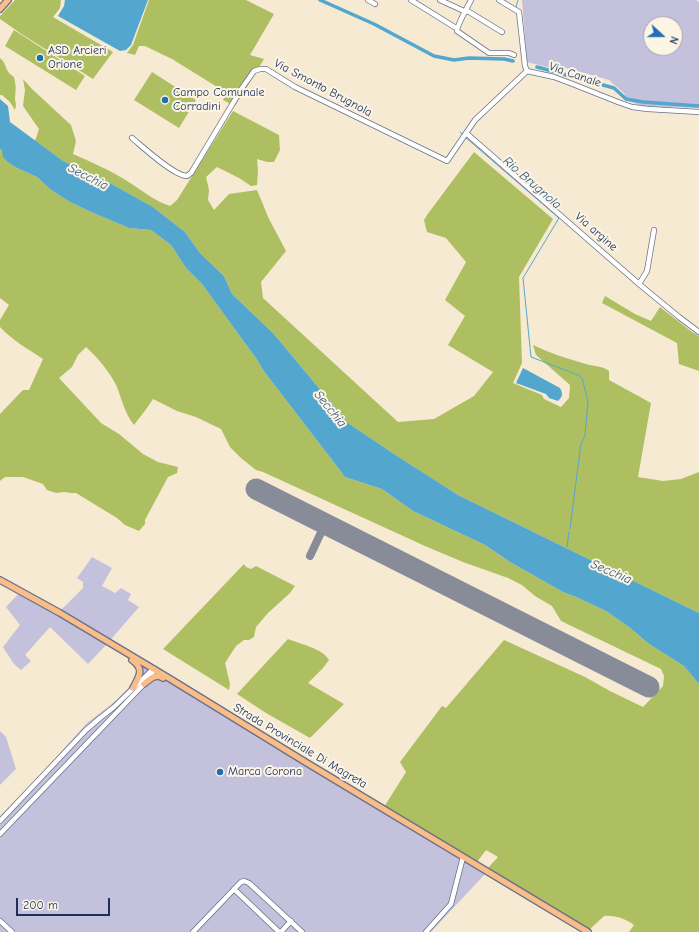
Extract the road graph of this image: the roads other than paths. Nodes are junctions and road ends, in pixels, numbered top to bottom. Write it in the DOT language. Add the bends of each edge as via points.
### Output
graph roads {
  1 [pos="2,0"];
  2 [pos="8,0"];
  3 [pos="368,0"];
  4 [pos="412,0"];
  5 [pos="440,0"];
  6 [pos="471,0"];
  7 [pos="499,0"];
  8 [pos="418,2"];
  9 [pos="0,4"];
  10 [pos="375,4"];
  11 [pos="0,9"];
  12 [pos="466,11"];
  13 [pos="456,28"];
  14 [pos="502,32"];
  15 [pos="514,55"];
  16 [pos="527,71"];
  17 [pos="699,112"];
  18 [pos="465,135"];
  19 [pos="132,138"];
  20 [pos="654,230"];
  21 [pos="639,284"];
  22 [pos="699,332"];
  23 [pos="0,580"];
  24 [pos="115,646"];
  25 [pos="154,669"];
  26 [pos="144,684"];
  27 [pos="133,688"];
  28 [pos="185,688"];
  29 [pos="86,730"];
  30 [pos="95,735"];
  31 [pos="0,821"];
  32 [pos="0,834"];
  33 [pos="463,856"];
  34 [pos="234,889"];
  35 [pos="0,921"];
  36 [pos="291,921"];
  37 [pos="12,932"];
  38 [pos="193,932"];
  39 [pos="280,932"];
  40 [pos="302,932"];
  41 [pos="426,932"];
  42 [pos="588,932"];
  1 -- 9 [label="main road"];
  2 -- 11 [label="main road"];
  3 -- 10 [label="street"];
  4 -- 8 [label="street"];
  5 -- 12 [label="street"];
  6 -- 12 [label="street"];
  7 -- 16 [label="street" via="519,12"];
  8 -- 13 [label="street"];
  12 -- 13 [label="street"];
  12 -- 14 [label="street"];
  13 -- 15 [label="street" via="489,53"];
  16 -- 17 [label="street, Via Canale" via="570,83 632,107"];
  16 -- 18 [label="street, Via Smonto Brugnola" via="479,116"];
  18 -- 19 [label="street, Via Smonto Brugnola" via="447,161 285,82 263,68 257,69 251,75 187,176 182,176 168,167"];
  18 -- 21 [label="street, Via argine"];
  20 -- 21 [label="street" via="647,271"];
  21 -- 22 [label="street, Via argine"];
  23 -- 24 [label="main road, Strada Provinciale Di Magreta"];
  24 -- 25 [label="main road, Strada Provinciale Di Magreta"];
  24 -- 27 [label="main road" via="140,668"];
  25 -- 26 [label="street"];
  25 -- 27 [label="street"];
  25 -- 28 [label="main road, Strada Provinciale Di Magreta"];
  26 -- 28 [label="main road" via="158,676 182,689"];
  26 -- 30 [label="street"];
  27 -- 29 [label="street"];
  28 -- 33 [label="main road, Strada Provinciale Di Magreta"];
  29 -- 30 [label="street" via="92,730"];
  29 -- 31 [label="street"];
  30 -- 32 [label="street"];
  33 -- 41 [label="street" via="451,904"];
  33 -- 42 [label="main road, Strada Provinciale Di Magreta"];
  34 -- 36 [label="street" via="241,882 249,883"];
  34 -- 38 [label="street"];
  34 -- 39 [label="street"];
  35 -- 37 [label="street"];
  36 -- 39 [label="street"];
  36 -- 40 [label="street"];
}
